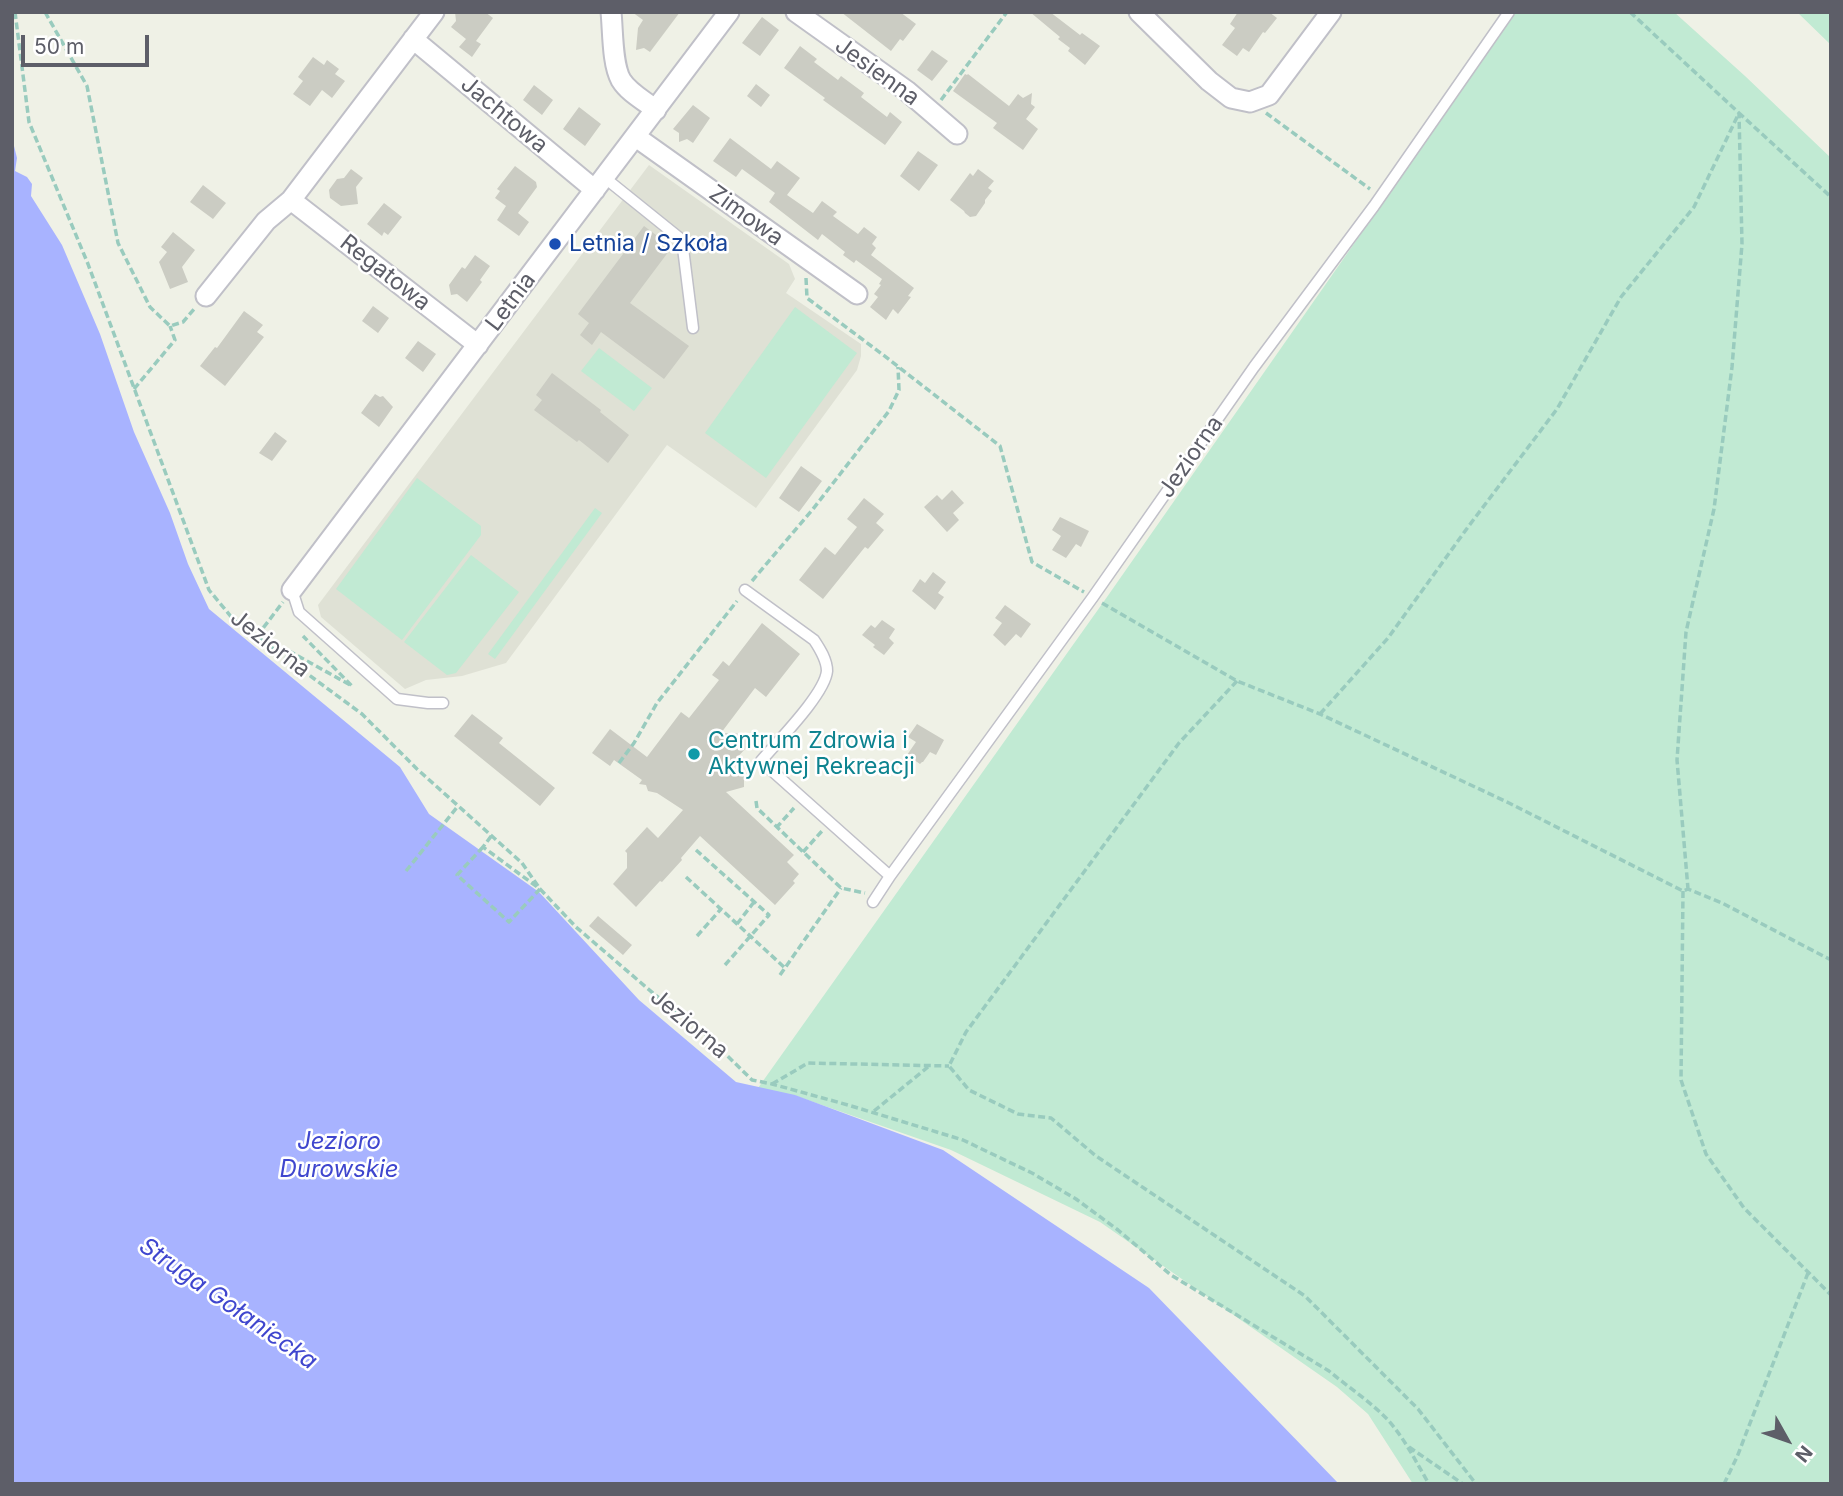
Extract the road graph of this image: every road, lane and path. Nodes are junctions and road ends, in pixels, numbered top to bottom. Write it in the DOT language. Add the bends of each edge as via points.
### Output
graph roads {
  1 [pos="15,12"];
  2 [pos="45,12"];
  3 [pos="434,12"];
  4 [pos="611,12"];
  5 [pos="729,12"];
  6 [pos="796,12"];
  7 [pos="1007,12"];
  8 [pos="1139,12"];
  9 [pos="1331,12"];
  10 [pos="1509,12"];
  11 [pos="1630,12"];
  12 [pos="413,39"];
  13 [pos="1259,98"];
  14 [pos="656,110"];
  15 [pos="932,113"];
  16 [pos="1739,113"];
  17 [pos="957,134"];
  18 [pos="636,137"];
  19 [pos="600,184"];
  20 [pos="1380,196"];
  21 [pos="1831,197"];
  22 [pos="291,200"];
  23 [pos="806,259"];
  24 [pos="857,294"];
  25 [pos="206,296"];
  26 [pos="170,326"];
  27 [pos="693,328"];
  28 [pos="478,345"];
  29 [pos="898,367"];
  30 [pos="134,389"];
  31 [pos="292,590"];
  32 [pos="745,590"];
  33 [pos="1093,597"];
  34 [pos="277,610"];
  35 [pos="299,612"];
  36 [pos="257,636"];
  37 [pos="278,652"];
  38 [pos="1237,681"];
  39 [pos="443,703"];
  40 [pos="1320,714"];
  41 [pos="619,763"];
  42 [pos="803,799"];
  43 [pos="756,801"];
  44 [pos="458,806"];
  45 [pos="830,823"];
  46 [pos="776,828"];
  47 [pos="492,835"];
  48 [pos="483,846"];
  49 [pos="696,850"];
  50 [pos="803,852"];
  51 [pos="406,871"];
  52 [pos="890,876"];
  53 [pos="686,877"];
  54 [pos="841,888"];
  55 [pos="540,889"];
  56 [pos="1685,890"];
  57 [pos="876,898"];
  58 [pos="754,902"];
  59 [pos="721,909"];
  60 [pos="737,924"];
  61 [pos="697,936"];
  62 [pos="751,937"];
  63 [pos="1831,960"];
  64 [pos="725,965"];
  65 [pos="785,968"];
  66 [pos="780,975"];
  67 [pos="929,1066"];
  68 [pos="949,1066"];
  69 [pos="772,1084"];
  70 [pos="873,1112"];
  71 [pos="1808,1273"];
  72 [pos="1831,1295"];
  73 [pos="1407,1446"];
  74 [pos="1429,1484"];
  75 [pos="1463,1484"];
  76 [pos="1476,1484"];
  77 [pos="1724,1484"];
  1 -- 30 [label="path, Jeziorna" via="29,122"];
  2 -- 26 [label="path" via="87,86 118,243 150,307"];
  3 -- 12 [label="street"];
  4 -- 14 [label="street" via="621,80"];
  5 -- 14 [label="street, Letnia"];
  6 -- 15 [label="street, Jesienna"];
  7 -- 15 [label="path"];
  8 -- 13 [label="street" via="1231,98"];
  9 -- 13 [label="street"];
  10 -- 20 [label="lane, Jeziorna"];
  11 -- 16 [label="path"];
  12 -- 19 [label="street, Jachtowa"];
  12 -- 22 [label="street"];
  13 -- 20 [label="path"];
  14 -- 18 [label="street, Letnia"];
  15 -- 17 [label="street, Jesienna"];
  16 -- 21 [label="path"];
  16 -- 40 [label="path" via="1694,207 1621,297 1558,409 1388,638"];
  16 -- 56 [label="path" via="1742,244 1732,367 1714,509 1686,632 1678,760"];
  18 -- 19 [label="street, Letnia"];
  18 -- 23 [label="street, Zimowa"];
  19 -- 27 [label="lane" via="682,240"];
  19 -- 28 [label="street, Letnia"];
  20 -- 33 [label="lane, Jeziorna"];
  22 -- 25 [label="street" via="266,220"];
  22 -- 28 [label="street, Regatowa"];
  23 -- 24 [label="street, Zimowa"];
  23 -- 29 [label="path" via="807,298"];
  25 -- 26 [label="path" via="183,322"];
  26 -- 30 [label="path" via="175,340"];
  28 -- 31 [label="street, Letnia"];
  29 -- 32 [label="path" via="899,390 889,411"];
  29 -- 33 [label="path" via="1000,446 1032,562"];
  30 -- 36 [label="path, Jeziorna" via="209,590 233,619"];
  31 -- 35 [label="lane"];
  32 -- 41 [label="path" via="657,703"];
  32 -- 42 [label="lane" via="814,640 827,670 820,690 761,761"];
  33 -- 38 [label="path"];
  33 -- 52 [label="lane, Jeziorna"];
  34 -- 36 [label="path"];
  35 -- 37 [label="path" via="285,617 352,686 289,651"];
  35 -- 39 [label="lane" via="397,699"];
  36 -- 37 [label="path, Jeziorna"];
  37 -- 44 [label="path, Jeziorna" via="362,714"];
  38 -- 40 [label="path"];
  38 -- 68 [label="path" via="1179,743 966,1032"];
  40 -- 56 [label="path"];
  42 -- 45 [label="lane"];
  42 -- 46 [label="path"];
  43 -- 46 [label="path"];
  44 -- 47 [label="path, Jeziorna"];
  44 -- 51 [label="path"];
  45 -- 50 [label="path"];
  45 -- 52 [label="lane"];
  46 -- 50 [label="path"];
  47 -- 48 [label="path"];
  47 -- 55 [label="path, Jeziorna" via="522,863"];
  48 -- 55 [label="path"];
  48 -- 55 [label="path" via="457,875 509,922"];
  49 -- 58 [label="path"];
  50 -- 54 [label="path"];
  52 -- 57 [label="lane, Jeziorna"];
  53 -- 59 [label="path"];
  54 -- 57 [label="path"];
  54 -- 65 [label="path"];
  55 -- 69 [label="path, Jeziorna" via="576,927 698,1027 752,1080"];
  56 -- 63 [label="path" via="1721,903"];
  56 -- 71 [label="path" via="1681,1080 1706,1154 1744,1208"];
  58 -- 60 [label="path"];
  58 -- 62 [label="path" via="769,915"];
  59 -- 60 [label="path"];
  59 -- 61 [label="path"];
  60 -- 62 [label="path"];
  62 -- 64 [label="path"];
  62 -- 65 [label="path"];
  65 -- 66 [label="path"];
  67 -- 68 [label="path"];
  67 -- 69 [label="path" via="808,1063"];
  67 -- 70 [label="path"];
  68 -- 76 [label="path" via="969,1090 1018,1114 1051,1118 1096,1156 1305,1296 1418,1409"];
  69 -- 70 [label="path"];
  70 -- 73 [label="path" via="963,1140 1076,1199 1171,1275 1329,1371 1387,1419"];
  71 -- 72 [label="path"];
  71 -- 77 [label="path"];
  73 -- 74 [label="path"];
  73 -- 75 [label="path"];
}
